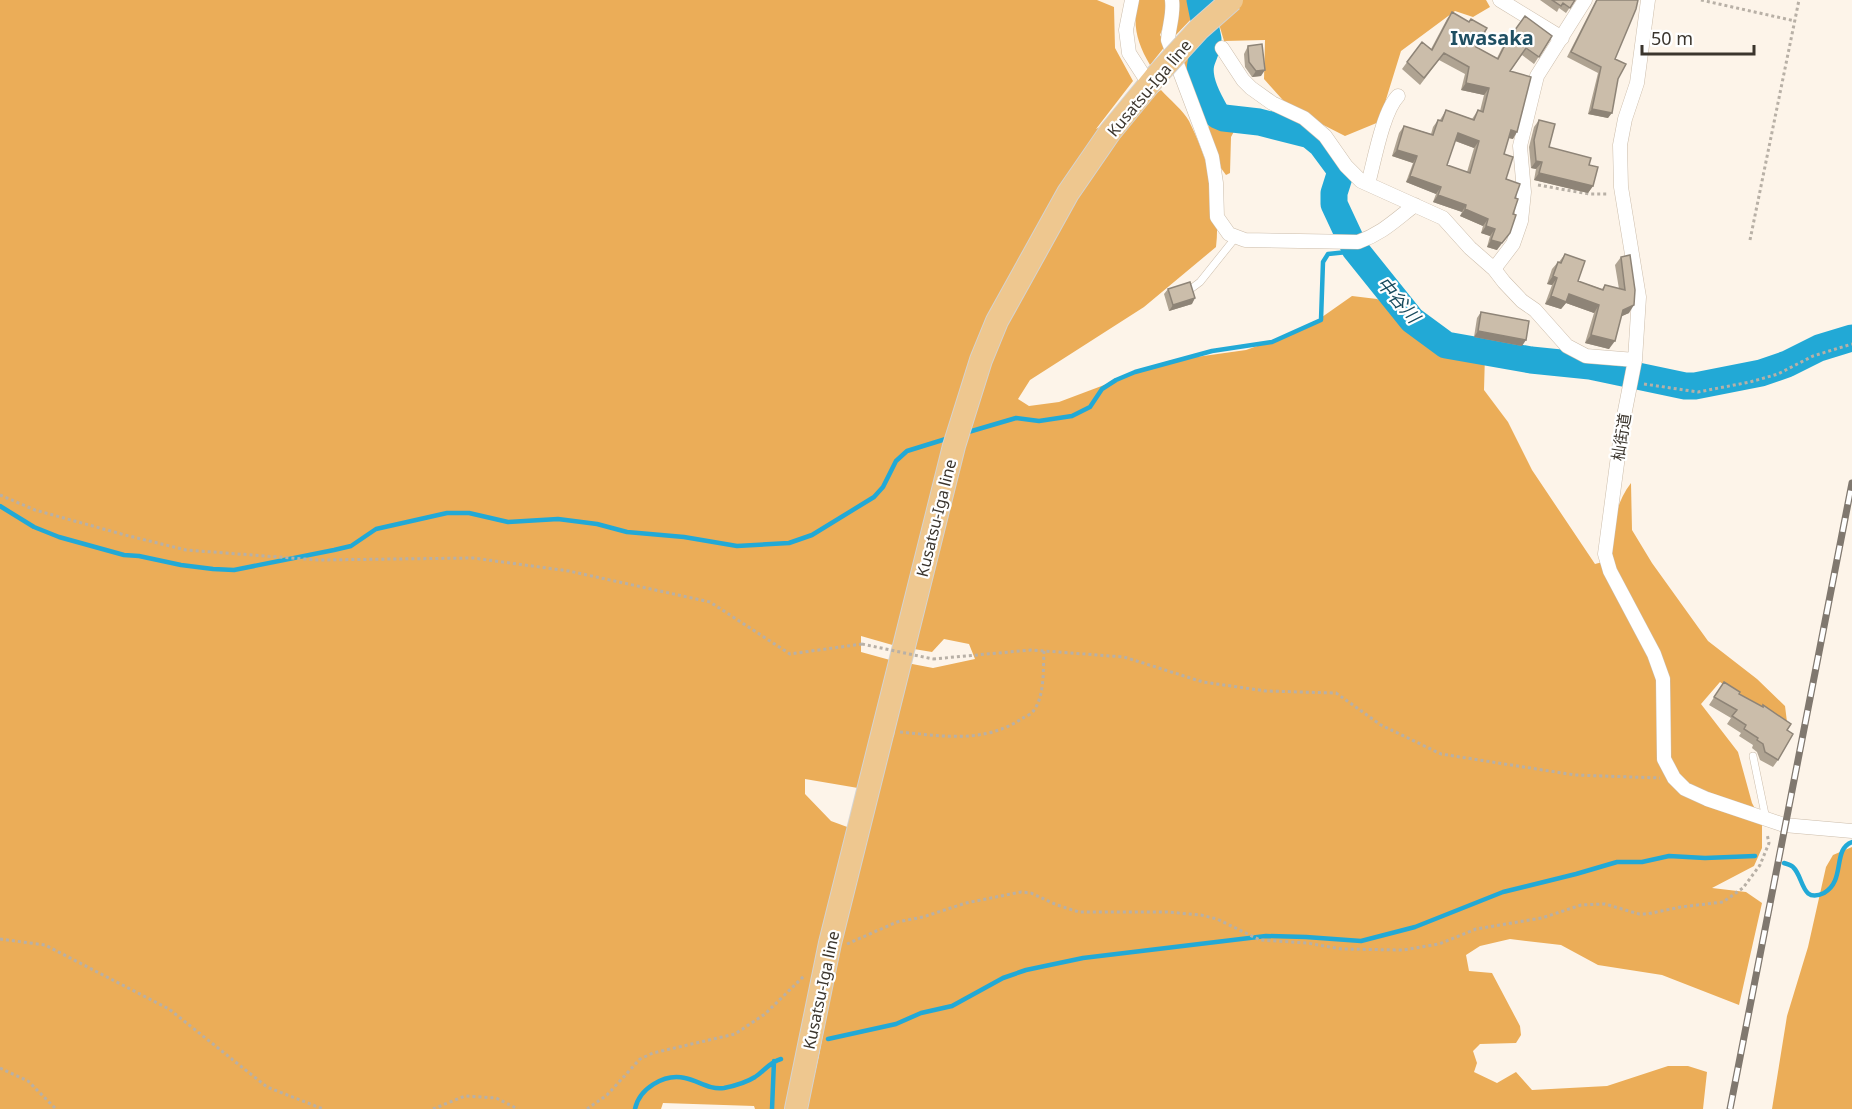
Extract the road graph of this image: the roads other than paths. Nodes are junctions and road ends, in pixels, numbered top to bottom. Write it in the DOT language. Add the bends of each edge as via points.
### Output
graph roads {
  1 [pos="1132,0"];
  2 [pos="1172,0"];
  3 [pos="1232,0"];
  4 [pos="1500,0"];
  5 [pos="1585,0"];
  6 [pos="1648,0"];
  7 [pos="1562,38"];
  8 [pos="1222,48"];
  9 [pos="1152,80"];
  10 [pos="1398,96"];
  11 [pos="1368,183"];
  12 [pos="1415,205"];
  13 [pos="1236,237"];
  14 [pos="1494,269"];
  15 [pos="1192,288"];
  16 [pos="1633,371"];
  17 [pos="1753,756"];
  18 [pos="1766,819"];
  19 [pos="1852,831"];
  20 [pos="796,1109"];
  1 -- 9 [label="street" via="1126,30 1129,53"];
  2 -- 13 [label="street" via="1174,13 1168,40 1212,157 1217,217 1224,229"];
  3 -- 9 [label="main road, Kusatsu-Iga line, bridge"];
  4 -- 7 [label="street"];
  5 -- 7 [label="street"];
  6 -- 16 [label="street, 杣街道" via="1637,83 1620,145 1622,194 1639,297"];
  7 -- 14 [label="street" via="1537,76 1520,146 1524,192 1521,221 1513,244"];
  8 -- 11 [label="street" via="1251,88 1304,118 1325,136 1346,166"];
  9 -- 20 [label="main road, Kusatsu-Iga line" via="1068,194 997,321 981,360 954,446 831,943"];
  10 -- 11 [label="street" via="1386,117"];
  11 -- 12 [label="street"];
  12 -- 13 [label="street" via="1389,227 1358,242"];
  12 -- 14 [label="street" via="1443,218"];
  13 -- 15 [label="lane"];
  14 -- 16 [label="street" via="1567,346"];
  16 -- 18 [label="street, 杣街道" via="1605,554 1663,679 1664,759 1685,789"];
  17 -- 18 [label="lane"];
  18 -- 19 [label="street" via="1784,825"];
}
